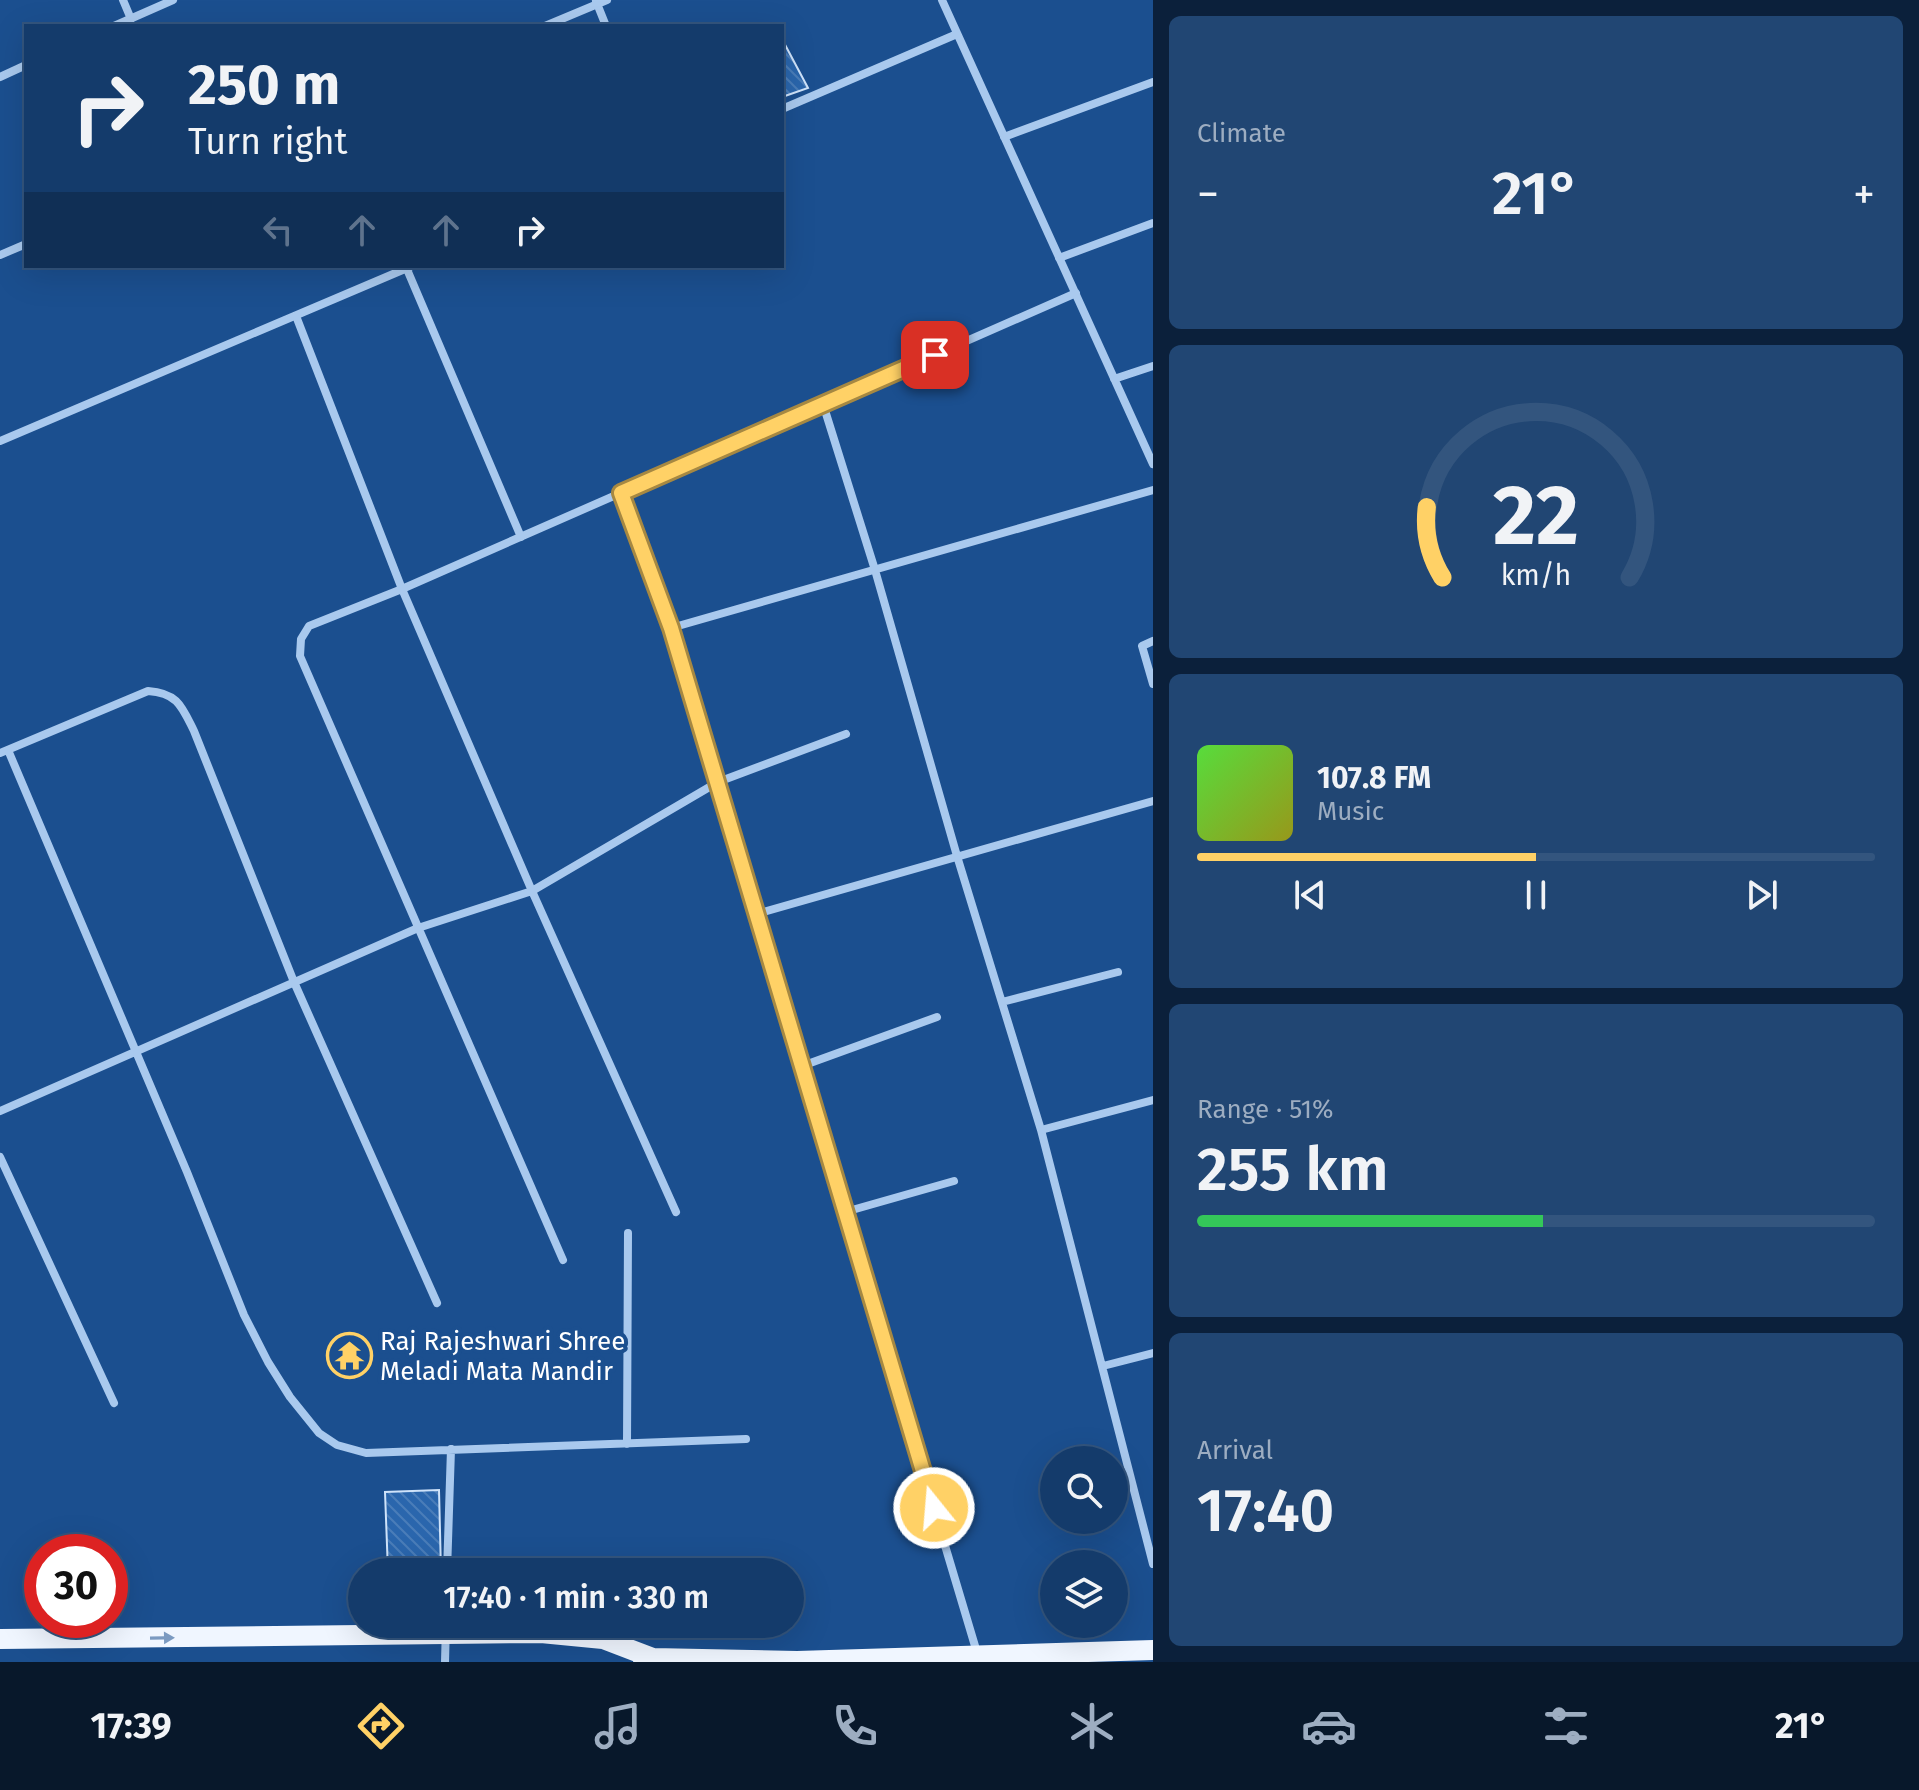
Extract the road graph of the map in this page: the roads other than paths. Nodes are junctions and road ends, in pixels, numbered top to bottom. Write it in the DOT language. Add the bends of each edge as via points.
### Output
graph roads {
  1 [pos="123,0"];
  2 [pos="173,0"];
  3 [pos="607,0"];
  4 [pos="942,0"];
  5 [pos="596,2"];
  6 [pos="131,19"];
  7 [pos="119,24"];
  8 [pos="549,24"];
  9 [pos="605,24"];
  10 [pos="957,34"];
  11 [pos="24,66"];
  12 [pos="0,77"];
  13 [pos="1153,82"];
  14 [pos="784,108"];
  15 [pos="1004,137"];
  16 [pos="1153,223"];
  17 [pos="24,245"];
  18 [pos="0,255"];
  19 [pos="1059,258"];
  20 [pos="406,268"];
  21 [pos="408,268"];
  22 [pos="1076,293"];
  23 [pos="296,316"];
  24 [pos="1153,366"];
  25 [pos="1114,379"];
  26 [pos="823,404"];
  27 [pos="0,441"];
  28 [pos="1153,464"];
  29 [pos="1153,490"];
  30 [pos="621,493"];
  31 [pos="521,537"];
  32 [pos="875,570"];
  33 [pos="402,589"];
  34 [pos="671,628"];
  35 [pos="1153,641"];
  36 [pos="1153,684"];
  37 [pos="846,734"];
  38 [pos="4,751"];
  39 [pos="718,782"];
  40 [pos="1153,801"];
  41 [pos="957,856"];
  42 [pos="532,891"];
  43 [pos="756,914"];
  44 [pos="418,928"];
  45 [pos="1118,972"];
  46 [pos="294,982"];
  47 [pos="1002,1002"];
  48 [pos="937,1017"];
  49 [pos="134,1053"];
  50 [pos="802,1066"];
  51 [pos="1153,1100"];
  52 [pos="0,1111"];
  53 [pos="1041,1130"];
  54 [pos="0,1157"];
  55 [pos="954,1181"];
  56 [pos="676,1212"];
  57 [pos="845,1212"];
  58 [pos="628,1233"];
  59 [pos="563,1260"];
  60 [pos="437,1303"];
  61 [pos="1153,1353"];
  62 [pos="1103,1366"];
  63 [pos="114,1403"];
  64 [pos="746,1439"];
  65 [pos="627,1444"];
  66 [pos="451,1449"];
  67 [pos="447,1558"];
  68 [pos="1153,1564"];
  69 [pos="348,1632"];
  70 [pos="446,1638"];
  71 [pos="593,1638"];
  72 [pos="0,1639"];
  73 [pos="1153,1650"];
  74 [pos="978,1656"];
  75 [pos="644,1660"];
  76 [pos="894,1660"];
  77 [pos="445,1662"];
  78 [pos="797,1662"];
  1 -- 6 [label="street"];
  2 -- 6 [label="street"];
  3 -- 5 [label="street"];
  4 -- 10 [label="street"];
  5 -- 8 [label="street"];
  5 -- 9 [label="street"];
  6 -- 7 [label="street"];
  10 -- 14 [label="street"];
  10 -- 15 [label="street"];
  11 -- 12 [label="street"];
  13 -- 15 [label="street"];
  15 -- 19 [label="street"];
  16 -- 19 [label="street"];
  17 -- 18 [label="street"];
  19 -- 22 [label="street"];
  20 -- 23 [label="street"];
  21 -- 31 [label="street"];
  22 -- 25 [label="street"];
  22 -- 26 [label="street"];
  23 -- 27 [label="street"];
  23 -- 33 [label="street"];
  24 -- 25 [label="street"];
  25 -- 28 [label="street"];
  26 -- 30 [label="street"];
  26 -- 32 [label="street"];
  29 -- 32 [label="street"];
  30 -- 31 [label="street"];
  30 -- 34 [label="street"];
  31 -- 33 [label="street"];
  32 -- 34 [label="street"];
  32 -- 41 [label="street"];
  33 -- 42 [label="street"];
  33 -- 44 [label="street" via="309,626 300,656"];
  34 -- 39 [label="street"];
  35 -- 36 [label="street" via="1142,646"];
  37 -- 39 [label="street"];
  38 -- 46 [label="street" via="148,691 165,692 180,704 194,731"];
  38 -- 49 [label="street"];
  39 -- 42 [label="street"];
  39 -- 43 [label="street"];
  40 -- 41 [label="street"];
  41 -- 43 [label="street"];
  41 -- 47 [label="street"];
  42 -- 44 [label="street"];
  42 -- 56 [label="street"];
  43 -- 50 [label="street"];
  44 -- 46 [label="street"];
  44 -- 59 [label="street"];
  45 -- 47 [label="street"];
  46 -- 49 [label="street"];
  46 -- 60 [label="street"];
  47 -- 53 [label="street"];
  48 -- 50 [label="street"];
  49 -- 52 [label="street"];
  49 -- 66 [label="street" via="244,1315 268,1362 309,1421 337,1445 366,1453"];
  50 -- 57 [label="street"];
  51 -- 53 [label="street"];
  53 -- 62 [label="street"];
  54 -- 63 [label="street"];
  55 -- 57 [label="street"];
  57 -- 74 [label="street"];
  58 -- 65 [label="street"];
  61 -- 62 [label="street"];
  62 -- 68 [label="street"];
  64 -- 65 [label="street"];
  65 -- 66 [label="street"];
  66 -- 67 [label="street"];
  72 -- 69 [label="main road, one-way"];
  70 -- 77 [label="street"];
  71 -- 75 [label="main road"];
  73 -- 74 [label="main road"];
  74 -- 76 [label="main road"];
  75 -- 78 [label="main road"];
  76 -- 78 [label="main road"];
}
